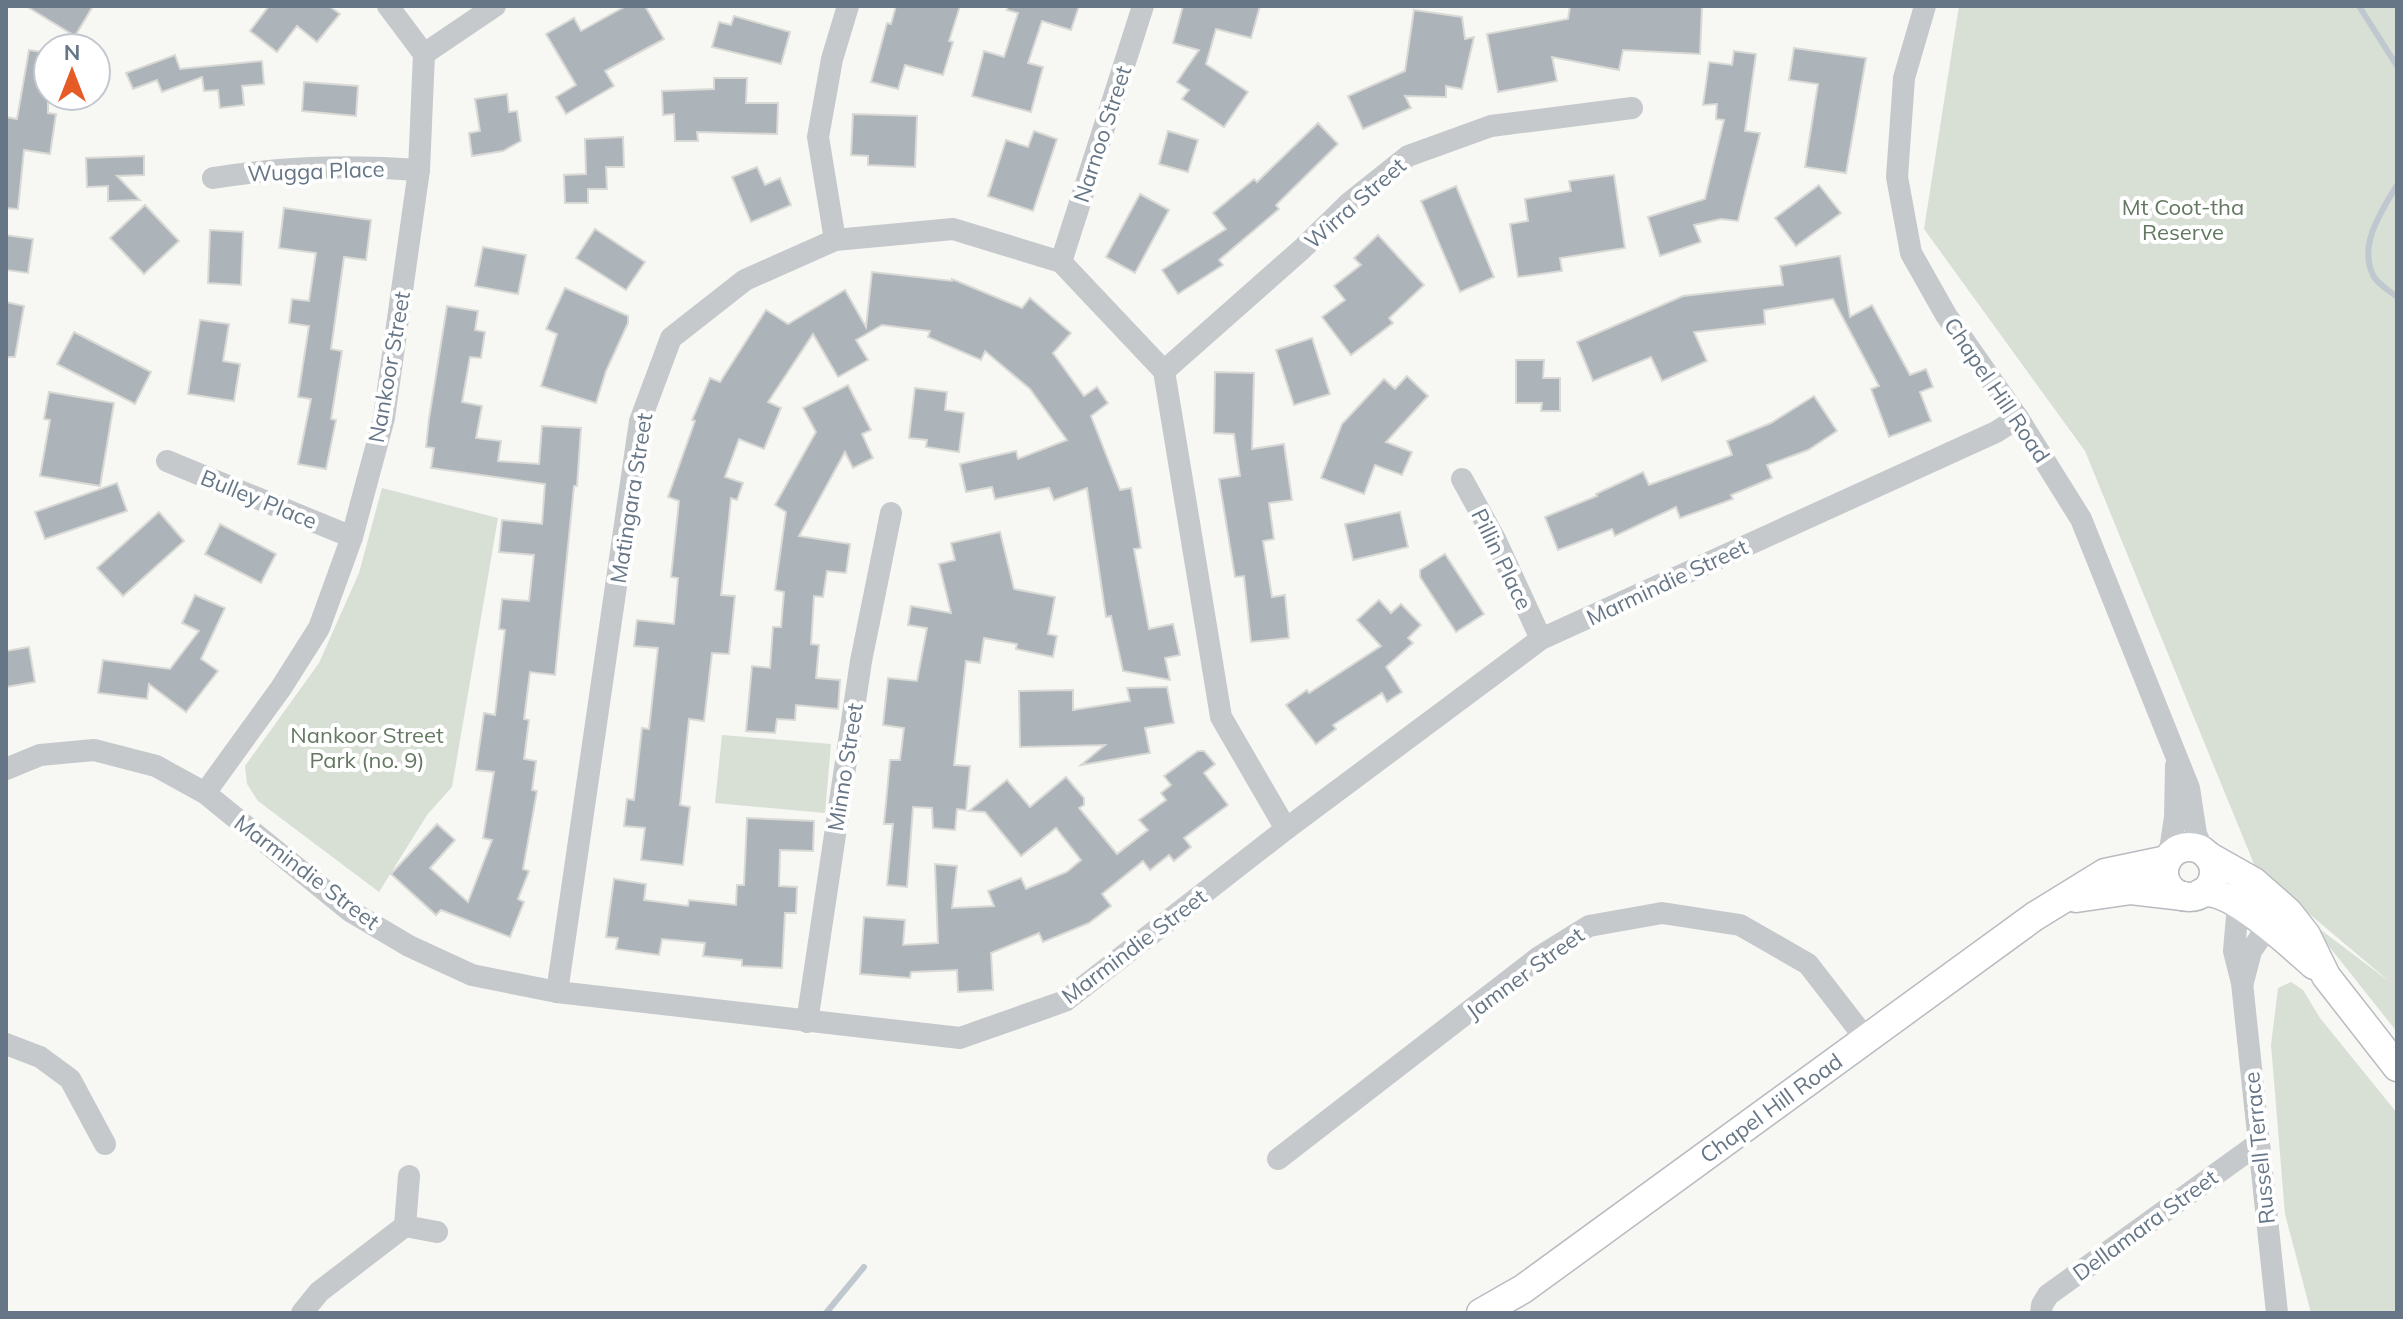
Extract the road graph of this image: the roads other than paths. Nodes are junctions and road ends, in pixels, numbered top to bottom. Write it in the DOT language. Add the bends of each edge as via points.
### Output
graph roads {
  1 [pos="388,6"];
  2 [pos="495,6"];
  3 [pos="848,6"];
  4 [pos="1143,6"];
  5 [pos="1925,6"];
  6 [pos="424,54"];
  7 [pos="1632,108"];
  8 [pos="419,170"];
  9 [pos="213,178"];
  10 [pos="835,240"];
  11 [pos="1061,262"];
  12 [pos="1164,371"];
  13 [pos="2018,418"];
  14 [pos="167,461"];
  15 [pos="1462,479"];
  16 [pos="891,513"];
  17 [pos="352,537"];
  18 [pos="1541,639"];
  19 [pos="2177,761"];
  20 [pos="6,769"];
  21 [pos="205,793"];
  22 [pos="1286,829"];
  23 [pos="2206,855"];
  24 [pos="2168,859"];
  25 [pos="2246,877"];
  26 [pos="2192,894"];
  27 [pos="2059,901"];
  28 [pos="2238,905"];
  29 [pos="2268,926"];
  30 [pos="2326,976"];
  31 [pos="2242,983"];
  32 [pos="557,992"];
  33 [pos="807,1022"];
  34 [pos="1866,1039"];
  35 [pos="6,1044"];
  36 [pos="2397,1067"];
  37 [pos="2259,1143"];
  38 [pos="105,1144"];
  39 [pos="1278,1159"];
  40 [pos="409,1176"];
  41 [pos="405,1226"];
  42 [pos="437,1232"];
  43 [pos="302,1313"];
  44 [pos="1481,1313"];
  45 [pos="2041,1313"];
  46 [pos="2277,1313"];
  1 -- 6 [label="street"];
  2 -- 6 [label="street"];
  3 -- 10 [label="street" via="818,137"];
  4 -- 11 [label="street, Narnoo Street"];
  5 -- 13 [label="street, Chapel Hill Road" via="1904,78 1897,177 1911,253 1946,315"];
  6 -- 8 [label="street, Nankoor Street"];
  7 -- 12 [label="street, Wirra Street" via="1491,126 1408,156"];
  8 -- 9 [label="street, Wugga Place" via="262,170"];
  8 -- 17 [label="street, Nankoor Street" via="384,418"];
  10 -- 11 [label="street, Matingara Street" via="953,229"];
  10 -- 32 [label="street, Matingara Street" via="745,280 671,338 640,421"];
  11 -- 12 [label="street, Matingara Street"];
  12 -- 22 [label="street" via="1221,717"];
  13 -- 18 [label="street, Marmindie Street"];
  13 -- 19 [label="street, Chapel Hill Road" via="2081,519"];
  14 -- 17 [label="street, Bulley Place"];
  15 -- 18 [label="street, Pillin Place"];
  16 -- 33 [label="street, Minno Street" via="861,661"];
  17 -- 21 [label="street, Nankoor Street" via="319,628"];
  18 -- 22 [label="street, Marmindie Street"];
  19 -- 23 [label="street, Chapel Hill Road"];
  19 -- 24 [label="street, Chapel Hill Road"];
  20 -- 21 [label="street, Marmindie Street" via="40,755 94,750 156,766"];
  21 -- 32 [label="street, Marmindie Street" via="350,911 409,946 472,975"];
  22 -- 33 [label="street, Marmindie Street" via="1065,1001 960,1038"];
  23 -- 24 [label="main road" via="2186,847"];
  23 -- 25 [label="main road"];
  23 -- 26 [label="main road" via="2213,878"];
  24 -- 26 [label="main road" via="2167,884"];
  24 -- 27 [label="main road, Chapel Hill Road" via="2111,871"];
  25 -- 29 [label="main road" via="2268,907"];
  25 -- 30 [label="main road" via="2295,920"];
  26 -- 27 [label="main road, Chapel Hill Road" via="2122,890"];
  26 -- 28 [label="main road" via="2214,892"];
  27 -- 34 [label="main road, Chapel Hill Road"];
  28 -- 29 [label="main road"];
  28 -- 31 [label="street, Russell Terrace" via="2235,956"];
  29 -- 30 [label="main road"];
  29 -- 31 [label="street, Russell Terrace" via="2251,951"];
  30 -- 36 [label="main road"];
  31 -- 37 [label="street, Russell Terrace"];
  32 -- 33 [label="street, Marmindie Street"];
  34 -- 39 [label="street, Jamner Street" via="1808,964 1740,925 1662,913 1589,926 1539,957"];
  34 -- 44 [label="main road, Chapel Hill Road" via="1523,1289"];
  35 -- 38 [label="street" via="40,1057 70,1079"];
  37 -- 45 [label="street, Dellamara Street" via="2048,1295"];
  37 -- 46 [label="street, Russell Terrace"];
  40 -- 41 [label="street"];
  41 -- 42 [label="street"];
  41 -- 43 [label="street" via="319,1292"];
}
